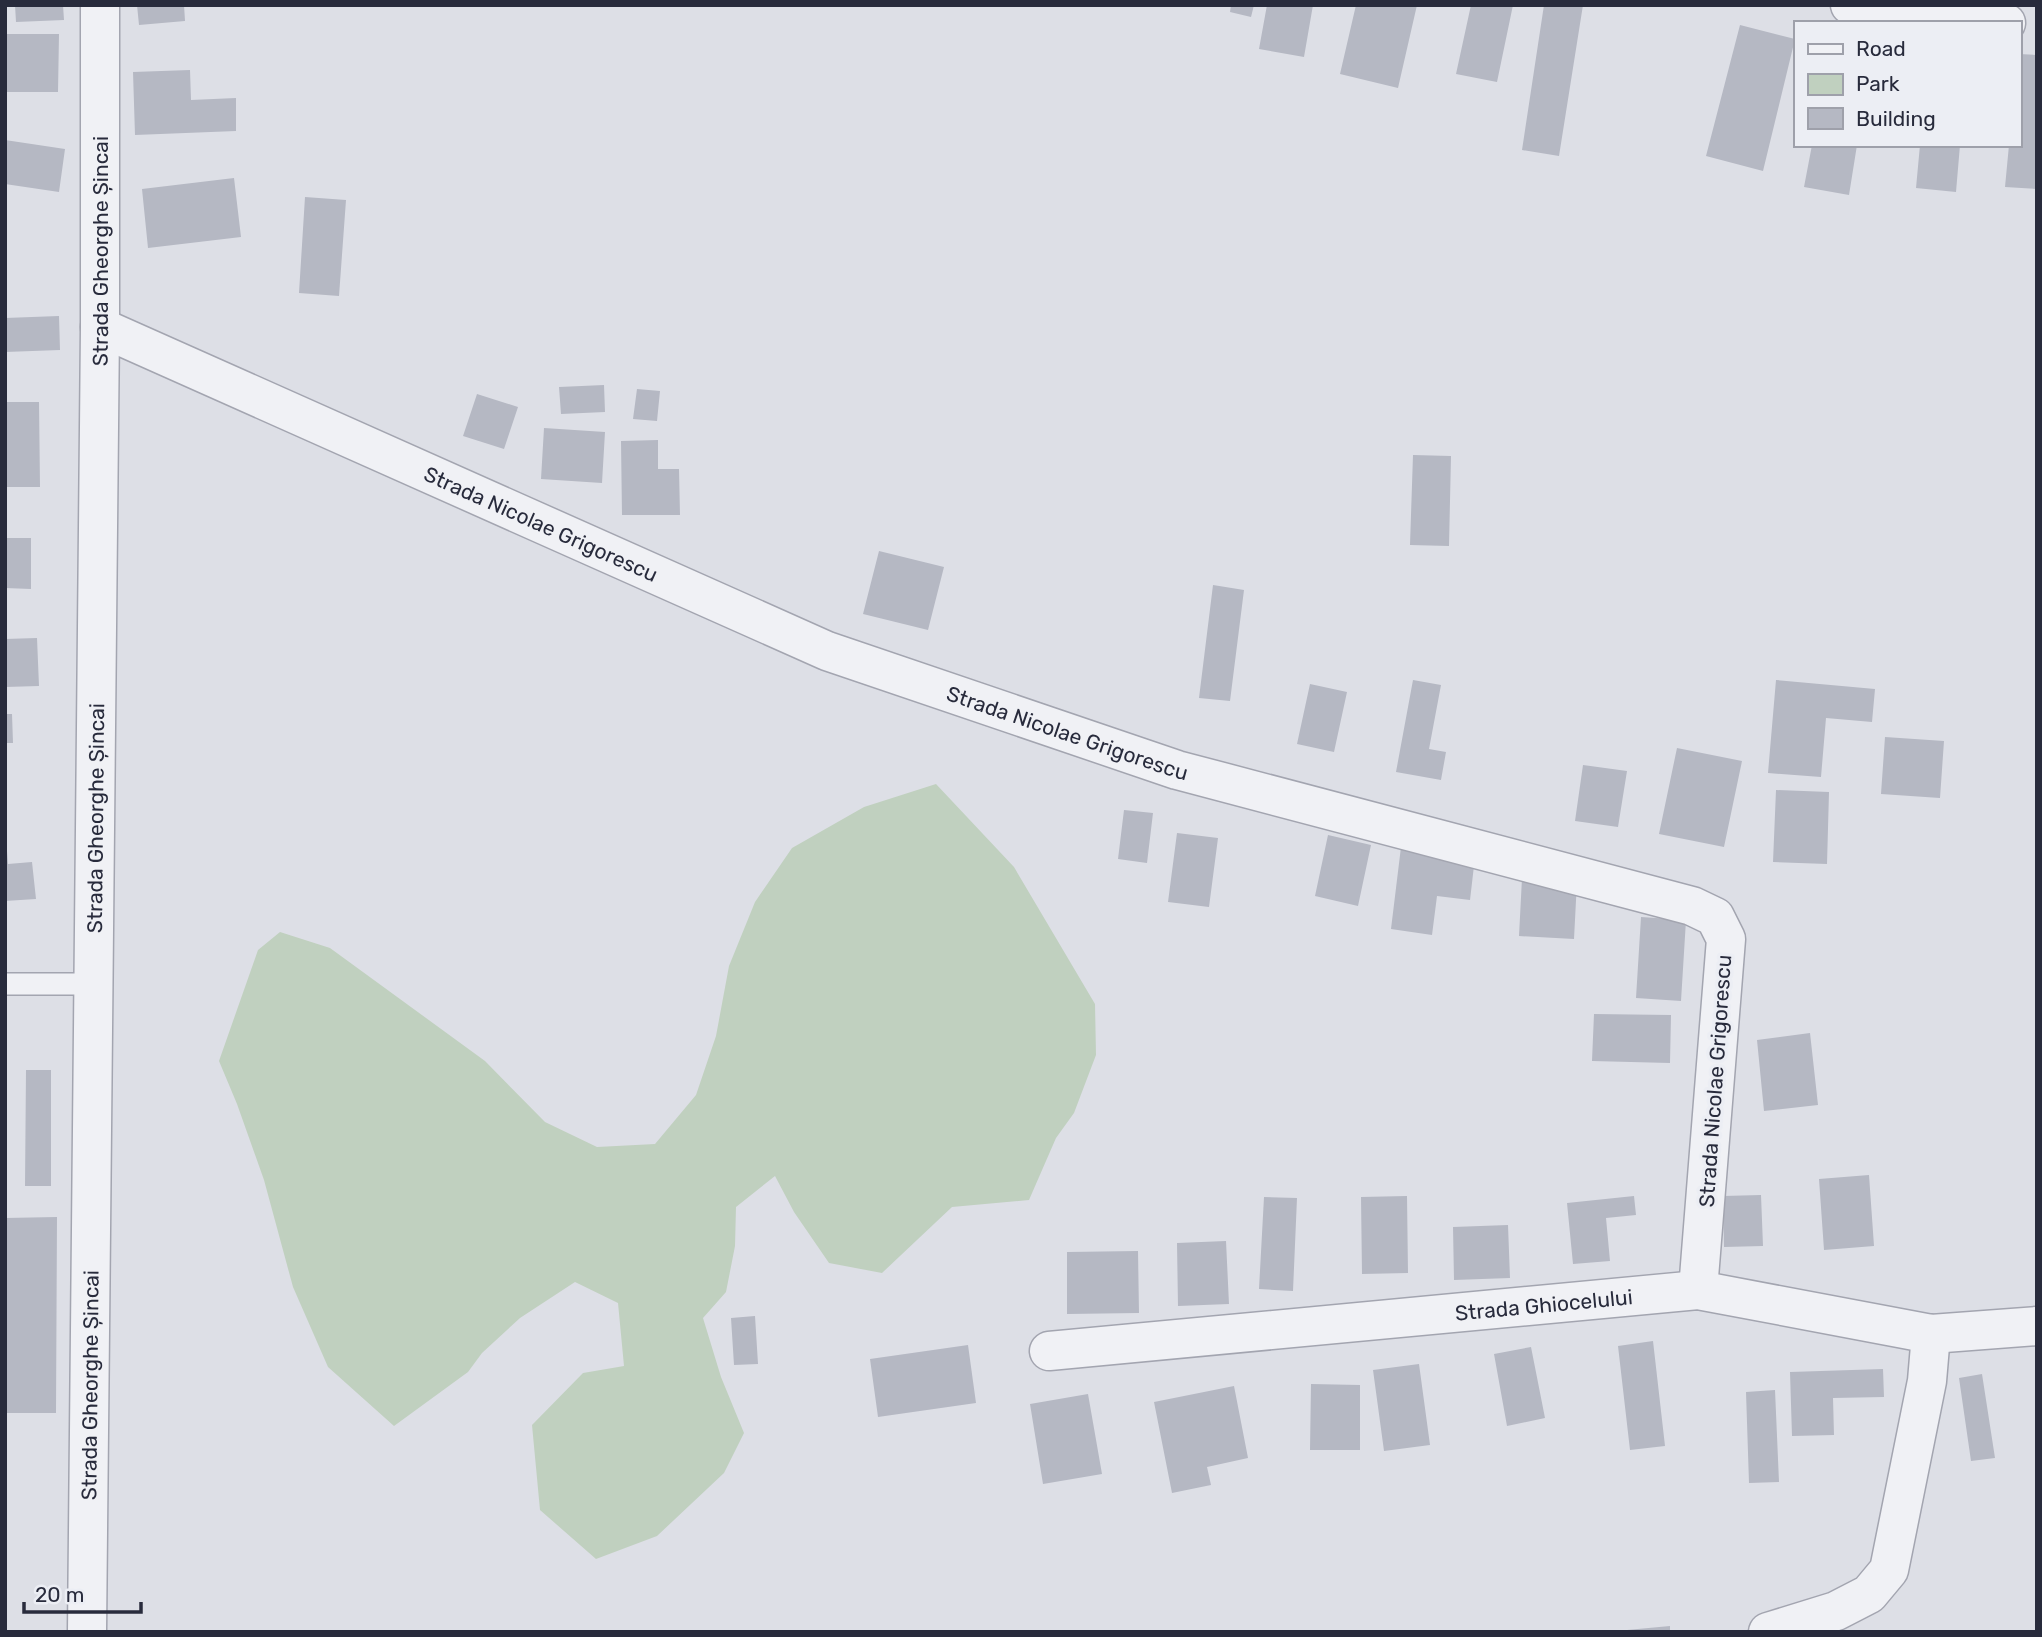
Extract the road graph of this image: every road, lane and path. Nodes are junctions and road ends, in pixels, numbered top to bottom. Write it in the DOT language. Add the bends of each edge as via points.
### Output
graph roads {
  1 [pos="100,5"];
  2 [pos="1850,5"];
  3 [pos="1979,21"];
  4 [pos="100,327"];
  5 [pos="5,984"];
  6 [pos="93,984"];
  7 [pos="1698,1290"];
  8 [pos="2037,1326"];
  9 [pos="1931,1334"];
  10 [pos="1049,1351"];
  11 [pos="1784,1629"];
  12 [pos="88,1632"];
  1 -- 4 [label="street, Strada Gheorghe Șincai"];
  2 -- 3 [label="street" via="1898,15"];
  4 -- 6 [label="street, Strada Gheorghe Șincai"];
  4 -- 7 [label="street, Strada Nicolae Grigorescu" via="827,651 1177,770 1692,906 1715,917 1726,939"];
  5 -- 6 [label="lane"];
  6 -- 12 [label="street, Strada Gheorghe Șincai"];
  7 -- 9 [label="street, Strada Ghiocelului"];
  7 -- 10 [label="street, Strada Ghiocelului"];
  8 -- 9 [label="street, Strada Ghiocelului"];
  9 -- 11 [label="street" via="1927,1381 1889,1570 1869,1594"];
}
